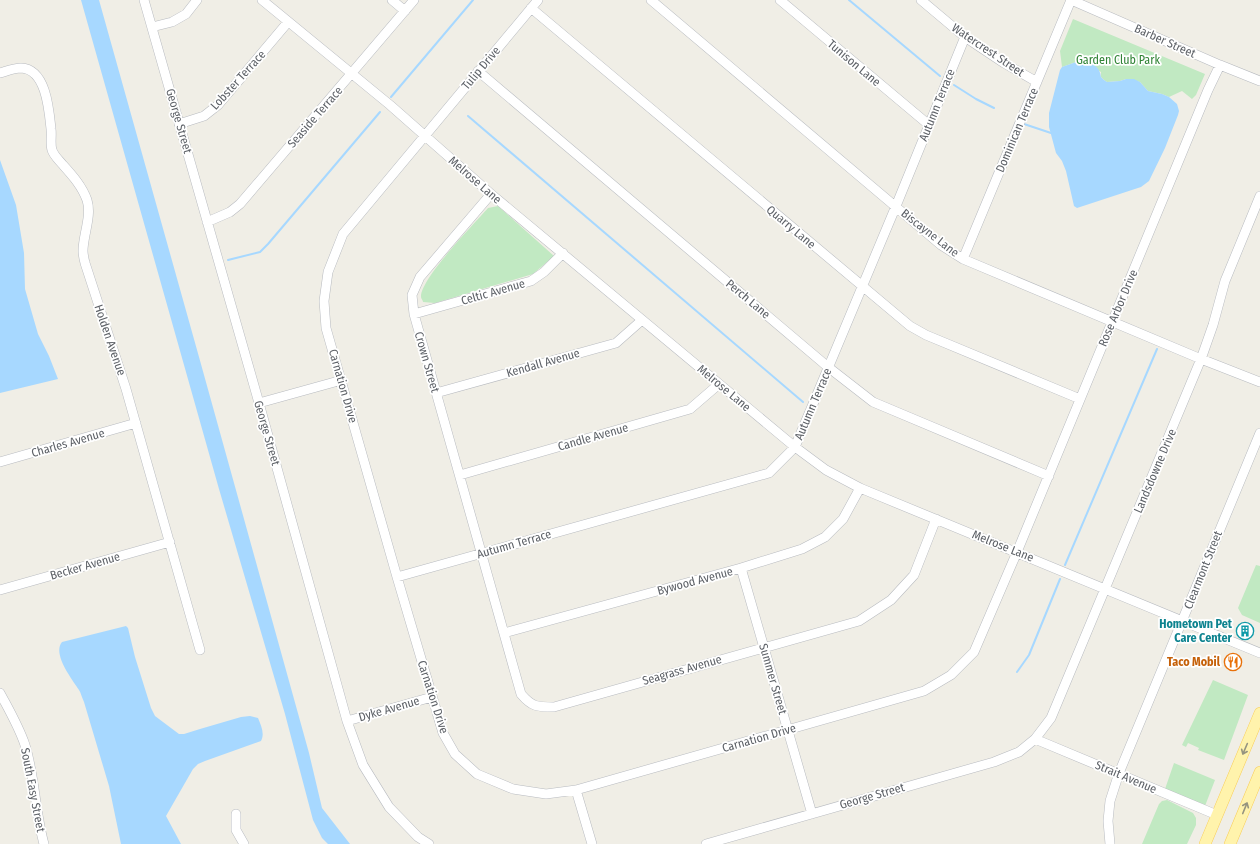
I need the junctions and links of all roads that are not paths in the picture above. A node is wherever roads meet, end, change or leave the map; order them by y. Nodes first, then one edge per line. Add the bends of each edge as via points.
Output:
1 (144, 0) edge
2 (197, 0) edge
3 (262, 0) edge
4 (392, 0) edge
5 (414, 0) edge
6 (538, 0) edge
7 (651, 0) edge
8 (780, 0) edge
9 (921, 0) edge
10 (1071, 0) edge
11 (531, 8) junction
12 (404, 11) junction
13 (288, 22) junction
14 (152, 27) junction
15 (965, 37) junction
16 (1220, 65) junction
17 (478, 71) junction
18 (0, 73) edge
19 (352, 74) junction
20 (1260, 81) edge
21 (1037, 82) junction
22 (179, 124) junction
23 (929, 125) junction
24 (425, 136) junction
25 (491, 194) junction
26 (1260, 196) edge
27 (896, 206) junction
28 (207, 222) junction
29 (563, 253) junction
30 (963, 259) junction
31 (862, 286) junction
32 (414, 314) junction
33 (642, 320) junction
34 (1112, 322) junction
35 (1201, 359) junction
36 (828, 367) junction
37 (342, 380) junction
38 (1260, 382) edge
39 (718, 384) junction
40 (436, 393) junction
41 (1080, 399) junction
42 (259, 403) junction
43 (136, 424) junction
44 (1260, 432) edge
45 (795, 446) junction
46 (0, 462) edge
47 (460, 475) junction
48 (1048, 476) junction
49 (860, 488) junction
50 (936, 519) junction
51 (170, 542) junction
52 (1017, 552) junction
53 (481, 553) junction
54 (741, 568) junction
55 (397, 577) junction
56 (1105, 589) junction
57 (0, 590) edge
58 (1182, 621) junction
59 (504, 633) junction
60 (763, 647) junction
61 (200, 650) dead end
62 (1260, 653) edge
63 (0, 693) edge
64 (432, 697) junction
65 (1260, 713) edge
66 (347, 721) junction
67 (788, 730) junction
68 (1035, 739) junction
69 (1260, 772) edge
70 (1118, 773) junction
71 (576, 790) junction
72 (236, 814) dead end
73 (812, 814) junction
74 (1217, 815) junction
75 (44, 844) edge
76 (244, 844) edge
77 (429, 844) edge
78 (592, 844) edge
79 (706, 844) edge
80 (1110, 844) edge
81 (1205, 844) edge
82 (1230, 844) edge

1 - 14 street, George Street
2 - 14 street via 186,14 172,22
3 - 13 street, Melrose Lane
4 - 12 street
5 - 12 street, Seaside Terrace
6 - 11 street, Tulip Drive
7 - 27 street, Biscayne Lane
8 - 23 street, Tunison Lane
9 - 15 street, Watercrest Street
10 - 16 street, Barber Street
10 - 21 street, Dominican Terrace
11 - 17 street, Tulip Drive
11 - 31 street, Quarry Lane
12 - 19 street, Seaside Terrace
13 - 19 street, Melrose Lane
13 - 22 street, Lobster Terrace via 218,105 204,116
14 - 22 street, George Street
15 - 21 street, Watercrest Street
15 - 23 street, Autumn Terrace
16 - 20 street, Barber Street
16 - 34 street, Rose Arbor Drive
17 - 24 street, Tulip Drive
17 - 36 street, Perch Lane
18 - 43 street, Holden Avenue via 11,69 30,70 43,85 52,149 82,189 87,201 83,251 85,263
19 - 24 street, Melrose Lane
19 - 28 street, Seaside Terrace via 240,204 230,212
21 - 30 street, Dominican Terrace
22 - 28 street, George Street
23 - 27 street, Autumn Terrace
24 - 25 street, Melrose Lane
24 - 37 street, Carnation Drive via 343,234 328,272 324,301 326,328
25 - 29 street, Melrose Lane
25 - 32 street, Crown Street via 420,277 412,295
26 - 35 street, Landsdowne Drive via 1225,280 1214,325
27 - 30 street, Biscayne Lane
27 - 31 street, Autumn Terrace
28 - 42 street, George Street
29 - 32 street, Celtic Avenue via 544,272 530,281
29 - 33 street, Melrose Lane
30 - 34 street, Biscayne Lane
31 - 36 street, Autumn Terrace
31 - 41 street, Quarry Lane via 910,326 926,335
32 - 40 street, Crown Street
33 - 39 street, Melrose Lane
33 - 40 street, Kendall Avenue via 616,343
34 - 35 street, Biscayne Lane
34 - 41 street, Rose Arbor Drive
35 - 38 street, Biscayne Lane
35 - 56 street, Landsdowne Drive
36 - 45 street, Autumn Terrace
36 - 48 street, Perch Lane via 873,402
37 - 42 street
37 - 55 street, Carnation Drive
39 - 45 street, Melrose Lane
39 - 47 street, Candle Avenue via 690,409
40 - 47 street, Crown Street
41 - 48 street, Rose Arbor Drive
42 - 66 street, George Street
43 - 46 street, Charles Avenue
43 - 51 street, Holden Avenue
44 - 58 street, Clearmont Street
45 - 49 street, Melrose Lane via 826,470
45 - 53 street, Autumn Terrace via 769,473
47 - 53 street, Crown Street
48 - 52 street, Rose Arbor Drive
49 - 50 street, Melrose Lane
49 - 54 street, Bywood Avenue via 843,519 825,537 802,549
50 - 52 street, Melrose Lane
50 - 60 street, Seagrass Avenue via 914,575 891,600 859,620
51 - 57 street, Becker Avenue
51 - 61 street, Holden Avenue
52 - 56 street, Melrose Lane
52 - 67 street, Carnation Drive via 974,652 951,675 924,691
53 - 55 street, Autumn Terrace
53 - 59 street, Seagrass Avenue
54 - 59 street, Bywood Avenue
54 - 60 street, Summer Street
55 - 64 street, Carnation Drive
56 - 58 street, Melrose Lane
56 - 68 street, Landsdowne Drive via 1052,718
58 - 62 street, Melrose Lane
58 - 70 street, Clearmont Street
59 - 60 street, Seagrass Avenue via 522,694 528,702 538,707 554,707
60 - 67 street, Summer Street
63 - 75 street, South Easy Street via 25,745
64 - 66 street, Dyke Avenue
64 - 71 street, Carnation Drive via 443,733 455,754 477,774 513,789 546,794
65 -> 74 main road
66 - 77 street, George Street via 362,765 389,807 418,837
67 - 71 street, Carnation Drive
67 - 73 street, Summer Street
68 - 70 street, Strait Avenue
68 - 73 street, George Street via 1019,752 994,762
82 -> 69 main road
70 - 74 street, Strait Avenue
70 - 80 street, Clearmont Street via 1110,801
71 - 78 street
72 - 76 street via 236,830
73 - 79 street, George Street
74 - 81 main road

